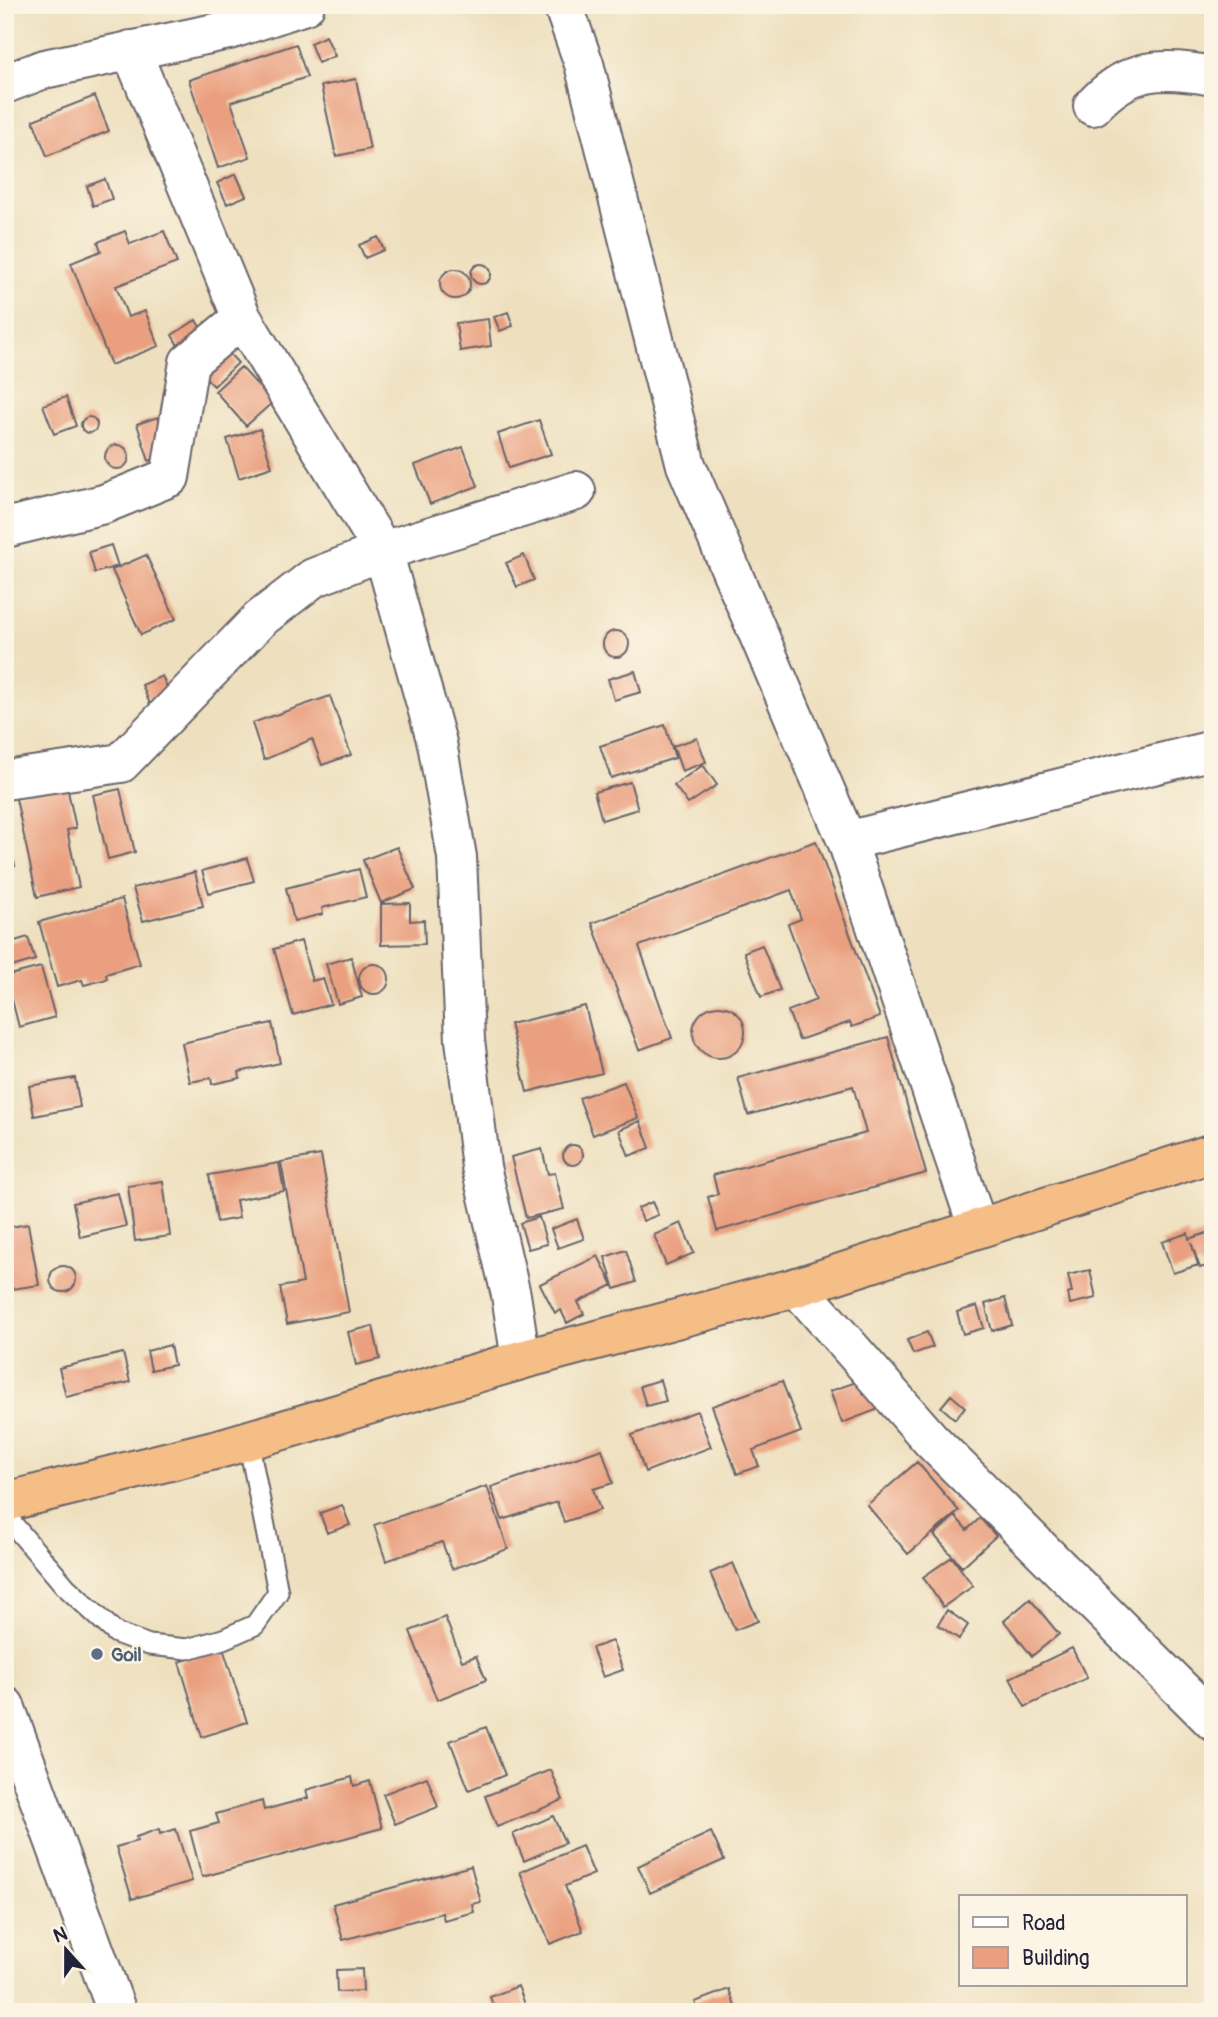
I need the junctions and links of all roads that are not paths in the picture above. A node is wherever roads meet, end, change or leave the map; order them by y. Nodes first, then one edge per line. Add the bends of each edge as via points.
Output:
1 (306, 5) edge
2 (563, 5) edge
3 (131, 50) junction
4 (1213, 76) edge
5 (5, 84) edge
6 (1094, 106) dead end
7 (242, 318) junction
8 (576, 491) dead end
9 (5, 528) edge
10 (383, 551) junction
11 (1213, 750) edge
12 (5, 780) edge
13 (847, 841) junction
14 (1213, 1153) edge
15 (978, 1228) junction
16 (797, 1287) junction
17 (521, 1360) junction
18 (248, 1440) junction
19 (5, 1502) edge
20 (5, 1515) edge
21 (5, 1706) edge
22 (1213, 1721) edge
23 (117, 2012) edge

1 - 3 street via 229,30
2 - 13 street via 584,64 687,465
3 - 5 street via 44,69
3 - 7 street
4 - 6 street via 1176,69 1130,76 1110,88
7 - 9 street via 189,362 170,477 104,504
7 - 10 street
8 - 10 street
10 - 12 street via 313,578 260,619 121,763
10 - 17 street via 437,743 457,857 468,1066 481,1167
11 - 13 street
13 - 15 street
14 - 15 highway
15 - 16 highway
16 - 17 highway
16 - 22 street via 931,1440
17 - 18 highway
18 - 19 highway
18 - 20 lane via 278,1592 255,1625 223,1639 187,1649 149,1645 116,1633 66,1587
21 - 23 street

